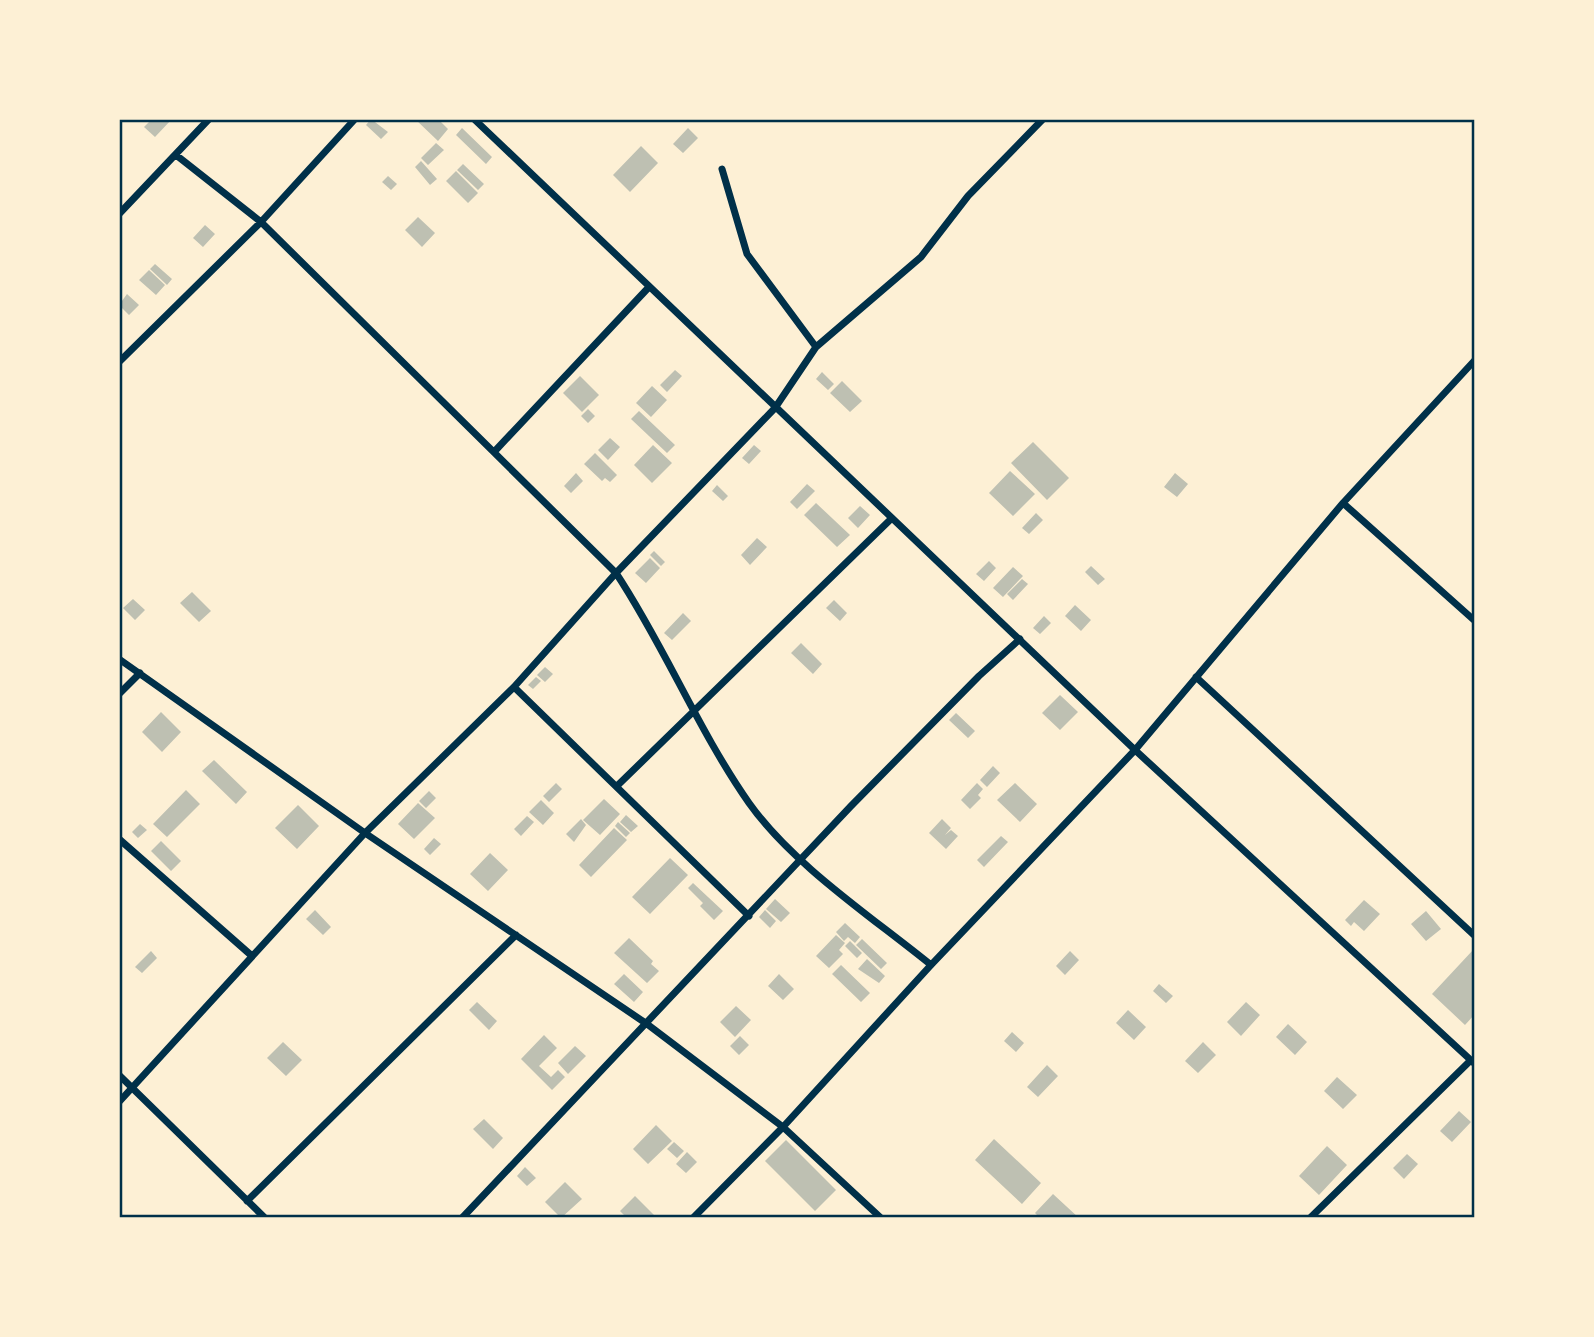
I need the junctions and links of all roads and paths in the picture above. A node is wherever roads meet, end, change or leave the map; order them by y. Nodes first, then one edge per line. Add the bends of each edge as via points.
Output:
1 (208, 119) edge
2 (355, 119) edge
3 (474, 119) edge
4 (1043, 119) edge
5 (176, 155) junction
6 (722, 169) dead end
7 (119, 214) edge
8 (261, 222) junction
9 (649, 287) junction
10 (816, 347) junction
11 (1475, 360) edge
12 (119, 362) edge
13 (775, 408) junction
14 (494, 452) junction
15 (1343, 503) junction
16 (892, 518) junction
17 (616, 573) junction
18 (1475, 621) edge
19 (1020, 639) junction
20 (119, 659) edge
21 (140, 674) junction
22 (1196, 677) junction
23 (514, 687) junction
24 (119, 694) edge
25 (694, 711) junction
26 (1135, 750) junction
27 (618, 785) junction
28 (365, 833) junction
29 (119, 839) edge
30 (801, 859) junction
31 (749, 916) junction
32 (516, 935) junction
33 (1475, 936) edge
34 (252, 956) junction
35 (931, 965) junction
36 (647, 1024) junction
37 (1473, 1062) edge
38 (119, 1075) edge
39 (132, 1087) junction
40 (119, 1102) edge
41 (783, 1127) junction
42 (247, 1201) junction
43 (265, 1218) edge
44 (462, 1218) edge
45 (693, 1218) edge
46 (881, 1218) edge
47 (1310, 1218) edge

1 - 5 street
2 - 8 street
3 - 9 street
4 - 10 street via 968,196 921,257
5 - 7 street
5 - 8 street
6 - 10 street via 747,254
8 - 12 street
8 - 14 street
9 - 13 street
9 - 14 street
10 - 13 street
11 - 15 street
13 - 16 street
13 - 17 street
14 - 17 street
15 - 18 street
15 - 22 street
16 - 19 street
16 - 25 street
17 - 23 street
17 - 25 street via 646,618
19 - 26 street
19 - 30 street
20 - 21 street
21 - 24 street
21 - 28 street
22 - 26 street
22 - 33 street
23 - 27 street
23 - 28 street
25 - 27 street
25 - 30 street via 750,804
26 - 35 street
26 - 37 street
27 - 31 street
28 - 32 street
28 - 34 street
29 - 34 street
30 - 31 street
30 - 35 street
31 - 36 street
32 - 36 street
32 - 42 street
34 - 39 street
35 - 41 street
36 - 41 street
36 - 44 street
37 - 47 street
38 - 39 street
39 - 40 street
39 - 42 street
41 - 45 street
41 - 46 street
42 - 43 street

